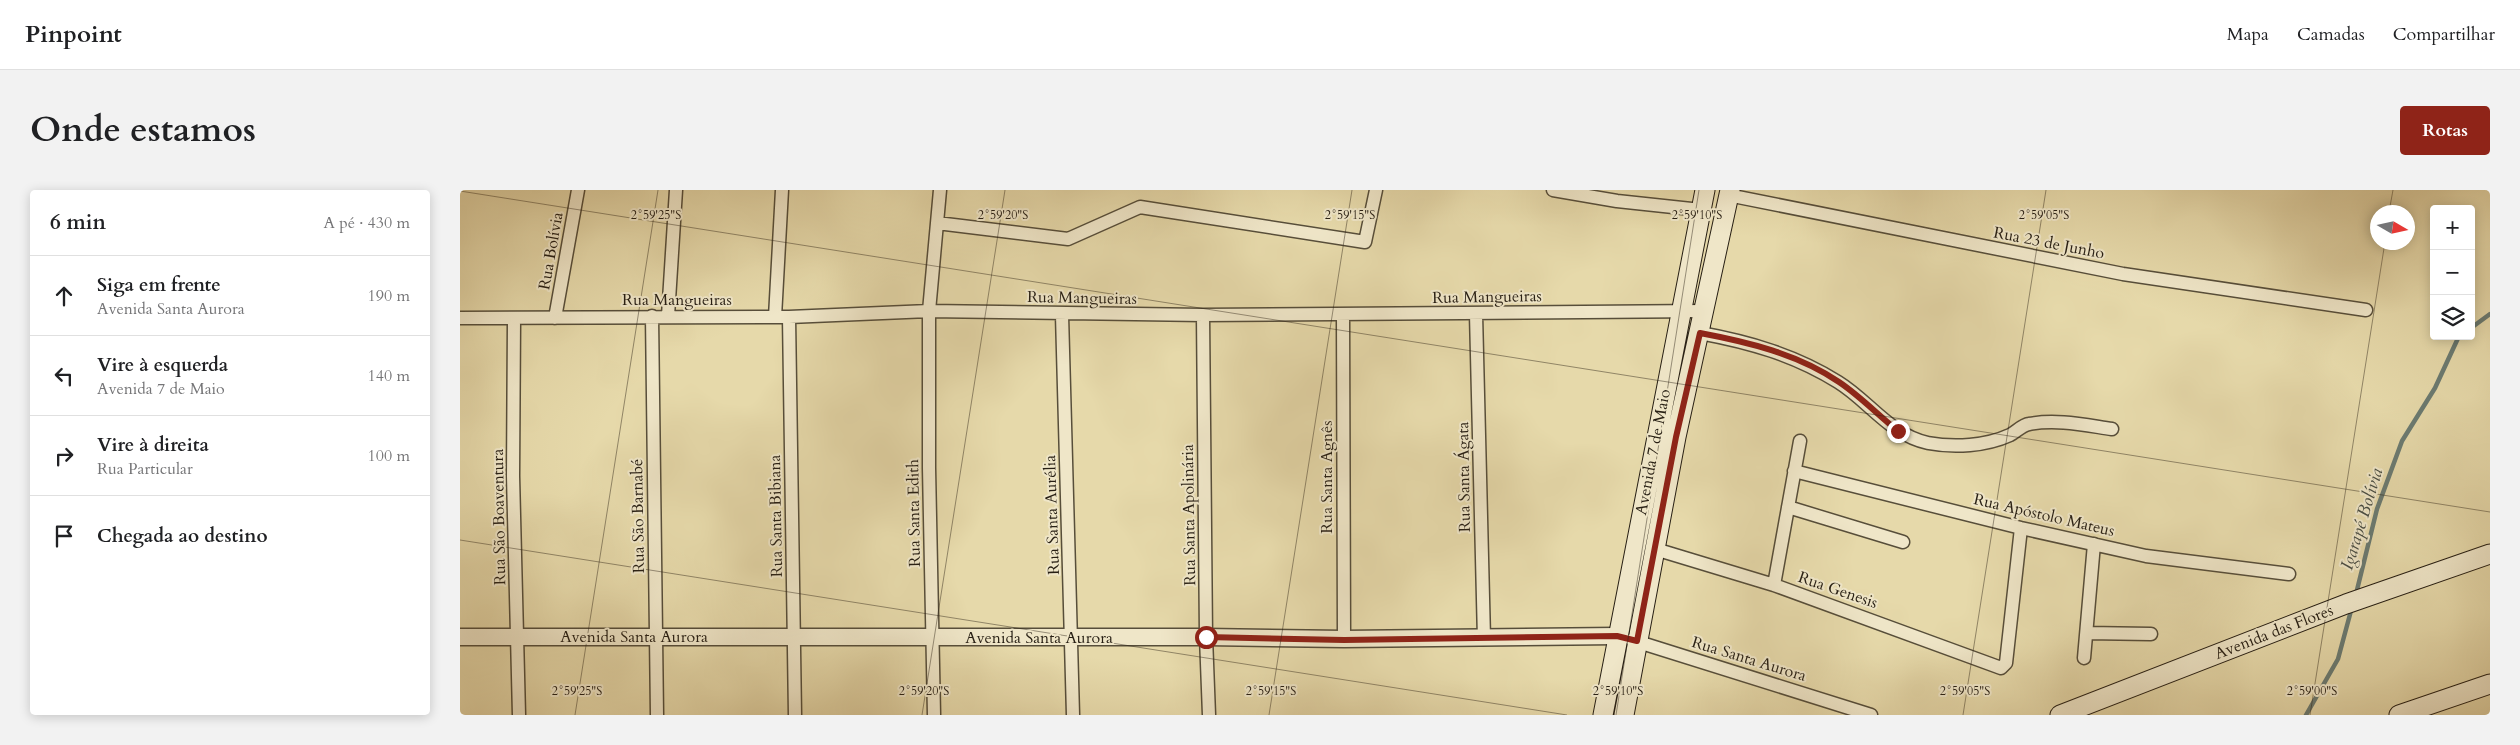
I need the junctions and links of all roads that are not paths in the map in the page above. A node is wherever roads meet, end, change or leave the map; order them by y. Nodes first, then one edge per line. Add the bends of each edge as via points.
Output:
1 (578, 190) edge
2 (676, 190) edge
3 (782, 190) edge
4 (940, 190) edge
5 (1376, 190) edge
6 (1553, 190) edge
7 (1705, 190) edge
8 (1729, 193) edge
9 (1701, 210) junction
10 (936, 223) junction
11 (2366, 310) dead end
12 (929, 311) junction
13 (1681, 311) junction
14 (1704, 311) junction
15 (1343, 314) junction
16 (1476, 314) junction
17 (1062, 315) junction
18 (1203, 315) junction
19 (652, 316) junction
20 (668, 316) junction
21 (775, 317) junction
22 (790, 317) junction
23 (460, 318) edge
24 (555, 318) junction
25 (514, 319) junction
26 (1700, 333) junction
27 (2112, 429) dead end
28 (1800, 441) dead end
29 (1794, 471) junction
30 (1788, 507) junction
31 (2021, 528) junction
32 (1903, 542) dead end
33 (2094, 544) junction
34 (1655, 550) junction
35 (2490, 554) edge
36 (2289, 574) dead end
37 (1774, 585) junction
38 (2087, 633) junction
39 (2151, 634) dead end
40 (656, 636) junction
41 (1617, 636) junction
42 (460, 637) edge
43 (518, 637) junction
44 (793, 637) junction
45 (1206, 637) junction
46 (933, 638) junction
47 (1072, 638) junction
48 (1484, 639) junction
49 (1344, 640) junction
50 (1637, 641) junction
51 (2084, 658) dead end
52 (2490, 684) edge
53 (519, 715) edge
54 (657, 715) edge
55 (794, 715) edge
56 (934, 715) edge
57 (1073, 715) edge
58 (1209, 715) edge
59 (1603, 715) edge
60 (1624, 715) edge
61 (1870, 715) edge
62 (2060, 715) edge
63 (2399, 715) edge

1 - 24 street, Rua Bolívia
2 - 20 street
3 - 21 street
4 - 10 street, Rua Santa Edith
5 - 10 street via 1364,242 1140,208 1068,239
6 - 9 street
7 - 9 main road, Avenida 7 de Maio
8 - 11 street, Rua 23 de Junho via 2123,274
8 - 14 main road, Avenida 7 de Maio
9 - 13 main road, Avenida 7 de Maio
10 - 12 street, Rua Santa Edith
12 - 17 street, Rua Mangueiras
12 - 22 street, Rua Mangueiras
12 - 46 street, Rua Santa Edith
13 - 14 street, Rua Mangueiras
13 - 16 street, Rua Mangueiras
13 - 41 main road, Avenida 7 de Maio
14 - 26 main road, Avenida 7 de Maio
15 - 16 street, Rua Mangueiras
15 - 18 street, Rua Mangueiras
15 - 49 street, Rua Santa Agnês
16 - 48 street, Rua Santa Ágata
17 - 18 street, Rua Mangueiras
17 - 47 street, Rua Santa Aurélia
18 - 45 street, Rua Santa Apolinária
19 - 20 street, Rua Mangueiras
19 - 24 street, Rua Mangueiras
19 - 40 street, Rua São Barnabé
20 - 21 street, Rua Mangueiras
21 - 22 street, Rua Mangueiras
22 - 44 street, Rua Santa Bibiana
23 - 25 street, Rua Mangueiras
24 - 25 street, Rua Mangueiras
25 - 43 street, Rua São Boaventura via 513,476
26 - 27 street via 1744,341 1789,356 1839,382 1898,431 1928,443 1988,443 2027,424 2059,421
26 - 34 main road, Avenida 7 de Maio
28 - 29 street
29 - 30 street
29 - 31 street, Rua Apóstolo Mateus
30 - 32 street
30 - 37 street
31 - 33 street, Rua Apóstolo Mateus
31 - 37 street, Rua Genesis via 2006,663 2001,668
33 - 36 street, Rua Apóstolo Mateus via 2146,556
33 - 38 street
34 - 37 street, Rua Genesis
34 - 50 main road, Avenida 7 de Maio
35 - 62 main road, Avenida das Flores via 2346,604
38 - 39 street
38 - 51 street
40 - 43 street, Avenida Santa Aurora
40 - 44 street, Avenida Santa Aurora
40 - 54 street, Rua São Barnabé
41 - 48 street, Avenida Santa Aurora
41 - 50 street, Rua Santa Aurora
41 - 59 main road, Avenida 7 de Maio
42 - 43 street, Avenida Santa Aurora
43 - 53 street, Rua São Boaventura
44 - 46 street, Avenida Santa Aurora
44 - 55 street, Rua Santa Bibiana
45 - 47 street, Avenida Santa Aurora
45 - 49 street, Avenida Santa Aurora
45 - 58 street, Rua Santa Apolinária
46 - 47 street, Avenida Santa Aurora
46 - 56 street, Rua Santa Edith
47 - 57 street, Rua Santa Aurélia
48 - 49 street, Avenida Santa Aurora
50 - 60 main road, Avenida 7 de Maio
50 - 61 street, Rua Santa Aurora
52 - 63 main road

